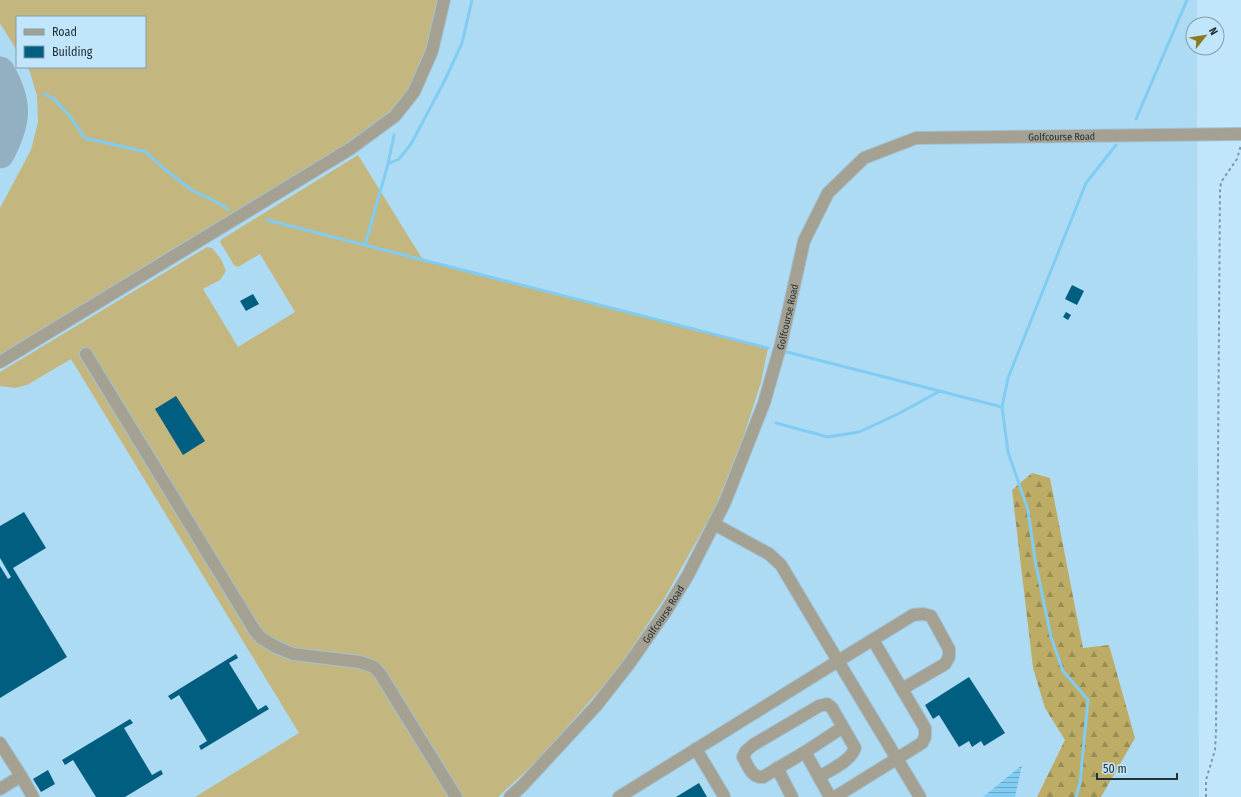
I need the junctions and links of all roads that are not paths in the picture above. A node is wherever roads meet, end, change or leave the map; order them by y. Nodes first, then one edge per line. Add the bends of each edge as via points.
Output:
1 (444, 0) edge
2 (1241, 134) edge
3 (86, 354) dead end
4 (0, 362) edge
5 (714, 524) junction
6 (873, 640) junction
7 (838, 662) junction
8 (902, 689) junction
9 (843, 727) junction
10 (0, 743) edge
11 (696, 749) junction
12 (805, 752) junction
13 (897, 759) junction
14 (777, 768) junction
15 (21, 776) junction
16 (819, 777) junction
17 (0, 789) edge
18 (724, 796) dead end
19 (33, 797) edge
20 (456, 797) edge
21 (510, 797) edge
22 (619, 797) edge
23 (792, 797) edge
24 (830, 797) edge
25 (835, 797) edge
26 (920, 797) edge

1 - 4 street via 432,51 414,92 396,116 350,149
2 - 5 street, Golfcourse Road via 916,138 864,158 828,193 804,241 781,344 764,403
3 - 20 street via 255,631 276,647 293,654 360,662 374,667
5 - 7 street via 769,554 781,565
5 - 21 street, Golfcourse Road via 666,611 629,664 596,706
6 - 7 street
6 - 8 street
6 - 8 street via 913,615 931,616 950,649 949,657 945,664
7 - 11 street
7 - 13 street
8 - 13 street via 925,728 925,737 922,743
9 - 12 street
9 - 14 street via 832,708 826,704 819,706 753,745 743,757 757,777 762,777
9 - 16 street via 855,748 854,752
10 - 15 street
11 - 18 street
11 - 22 street
12 - 14 street
12 - 16 street
13 - 25 street
13 - 26 street
14 - 23 street
15 - 17 street
15 - 19 street
16 - 24 street

